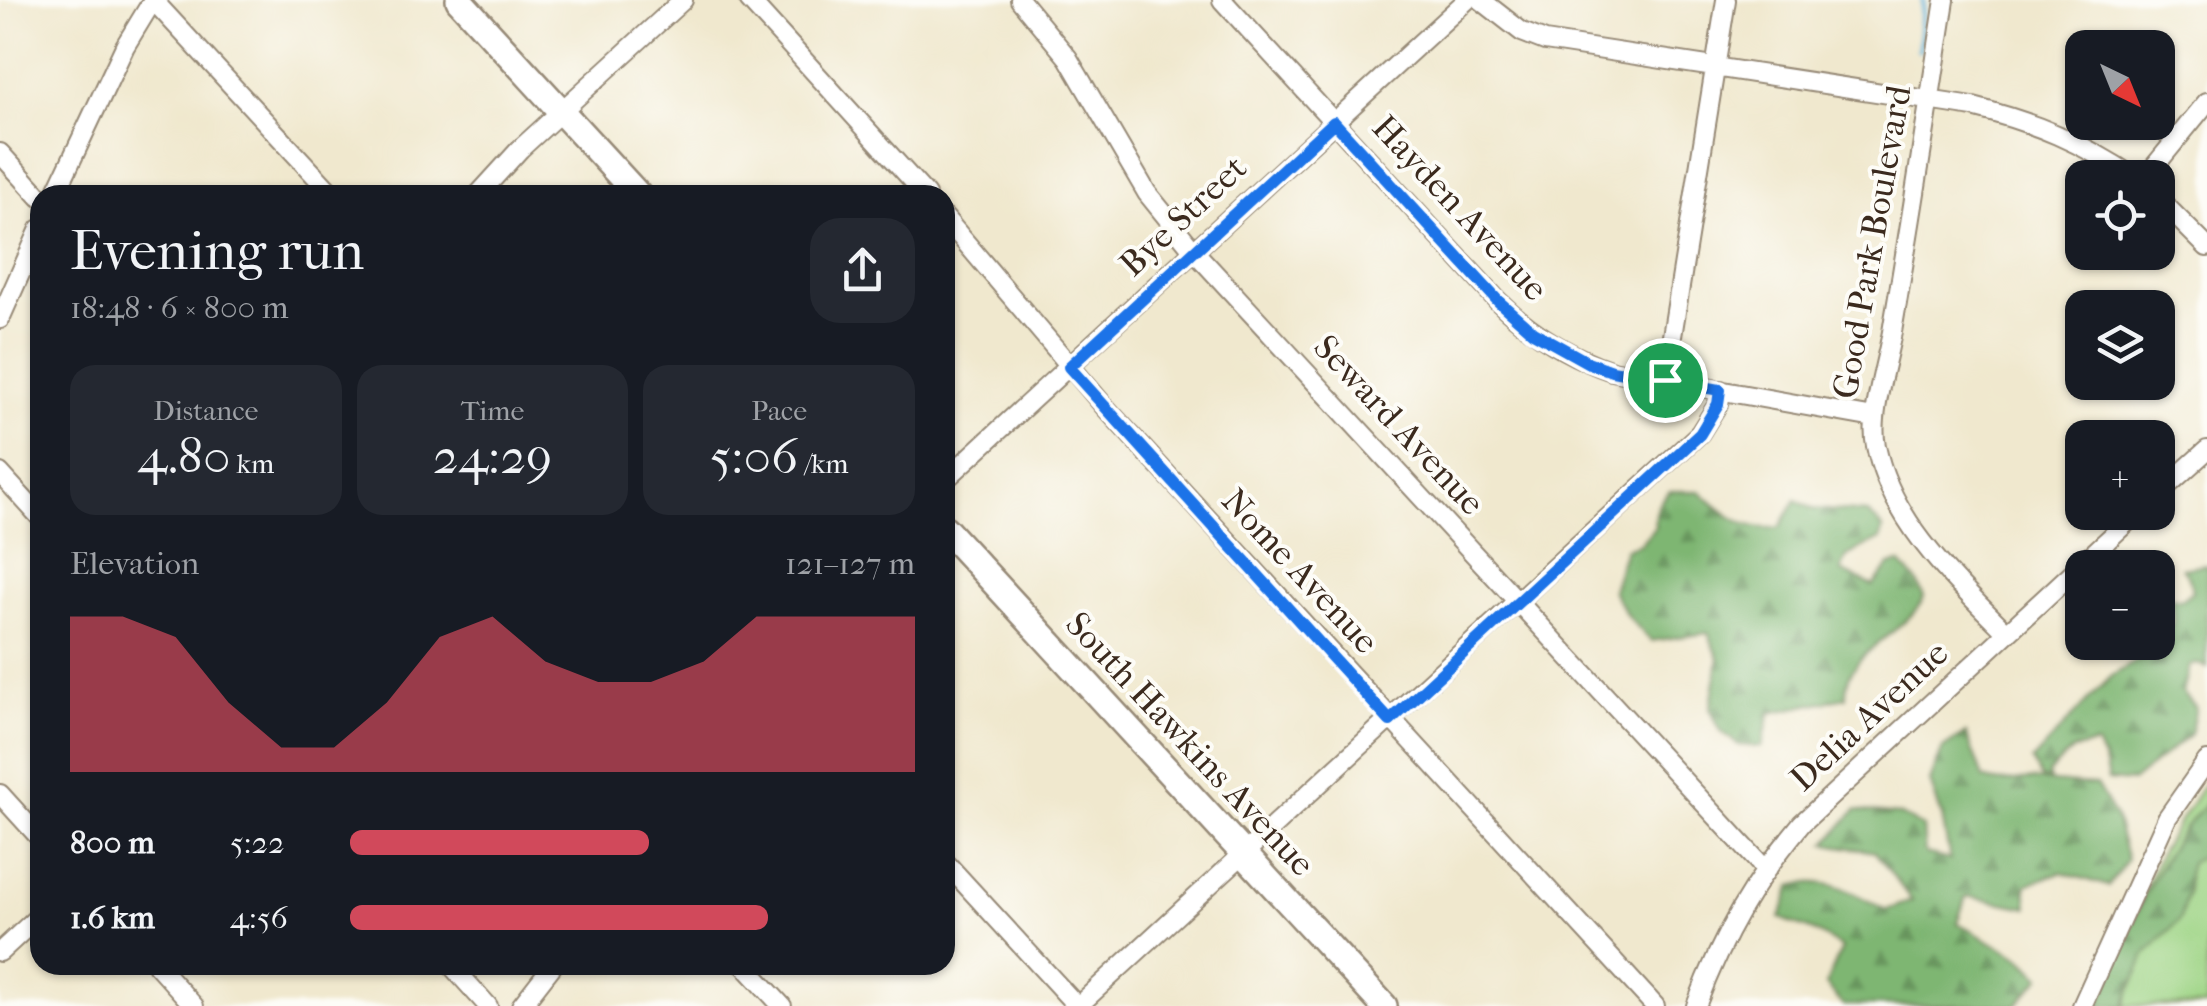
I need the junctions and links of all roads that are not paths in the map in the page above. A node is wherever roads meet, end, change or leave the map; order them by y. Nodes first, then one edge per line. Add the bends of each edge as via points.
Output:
1 (153, 0) edge
2 (459, 0) edge
3 (683, 0) edge
4 (749, 0) edge
5 (1020, 0) edge
6 (1222, 0) edge
7 (1467, 0) edge
8 (1481, 0) edge
9 (1726, 0) edge
10 (1945, 0) edge
11 (1714, 66) junction
12 (1929, 101) junction
13 (2207, 102) edge
14 (561, 111) junction
15 (1334, 122) junction
16 (0, 154) edge
17 (2106, 160) edge
18 (2160, 160) edge
19 (60, 185) edge
20 (324, 185) edge
21 (488, 185) edge
22 (629, 185) edge
23 (917, 185) edge
24 (30, 186) edge
25 (2175, 215) edge
26 (955, 230) edge
27 (2207, 247) edge
28 (1194, 251) junction
29 (30, 252) edge
30 (0, 320) edge
31 (1069, 367) junction
32 (1665, 380) junction
33 (1720, 390) junction
34 (1874, 418) junction
35 (2207, 450) edge
36 (955, 471) edge
37 (0, 473) edge
38 (2175, 479) edge
39 (30, 506) edge
40 (2118, 530) edge
41 (955, 541) edge
42 (1518, 602) junction
43 (2006, 632) junction
44 (1390, 721) junction
45 (2207, 761) edge
46 (0, 794) edge
47 (30, 827) edge
48 (1244, 854) junction
49 (1764, 868) junction
50 (955, 873) edge
51 (30, 925) edge
52 (0, 952) edge
53 (166, 975) edge
54 (460, 975) edge
55 (545, 975) edge
56 (753, 975) edge
57 (194, 1006) edge
58 (488, 1006) edge
59 (521, 1006) edge
60 (782, 1006) edge
61 (1078, 1006) edge
62 (1384, 1006) edge
63 (1655, 1006) edge
64 (1696, 1006) edge
65 (2082, 1006) edge

1 - 19 street
1 - 20 street
2 - 14 main road
3 - 14 street
4 - 23 street
5 - 28 street, Seward Avenue via 1068,58 1147,193
6 - 15 street, Hayden Avenue
7 - 15 street, Bye Street
8 - 11 street via 1545,41
9 - 11 street
10 - 12 street, Good Park Boulevard
11 - 12 street
11 - 32 street
12 - 17 street via 2050,129
12 - 34 street, Good Park Boulevard
13 - 18 street
14 - 21 street
14 - 22 main road
15 - 28 street, Bye Street
15 - 32 street, Hayden Avenue via 1533,332 1587,362
16 - 24 street
25 - 27 street
26 - 31 street, Nome Avenue
28 - 31 street, Bye Street
28 - 42 street, Seward Avenue
29 - 30 street
31 - 36 street, Bye Street
31 - 44 street, Nome Avenue
32 - 33 street, Hayden Avenue
33 - 34 street, Hayden Avenue
33 - 42 street via 1700,434
34 - 43 street, Good Park Boulevard via 1876,446 1901,511
35 - 38 street
37 - 39 street
40 - 43 street, Delia Avenue
41 - 48 main road, South Hawkins Avenue
42 - 44 street
42 - 49 street, Seward Avenue
43 - 49 street, Delia Avenue via 1810,814
44 - 48 street
44 - 63 street, Nome Avenue
45 - 65 street via 2167,818
46 - 47 street
48 - 61 street
48 - 62 main road, South Hawkins Avenue
49 - 64 street, Delia Avenue via 1726,932
50 - 61 street
51 - 52 street
53 - 57 street
54 - 58 street
55 - 59 street
56 - 60 street

